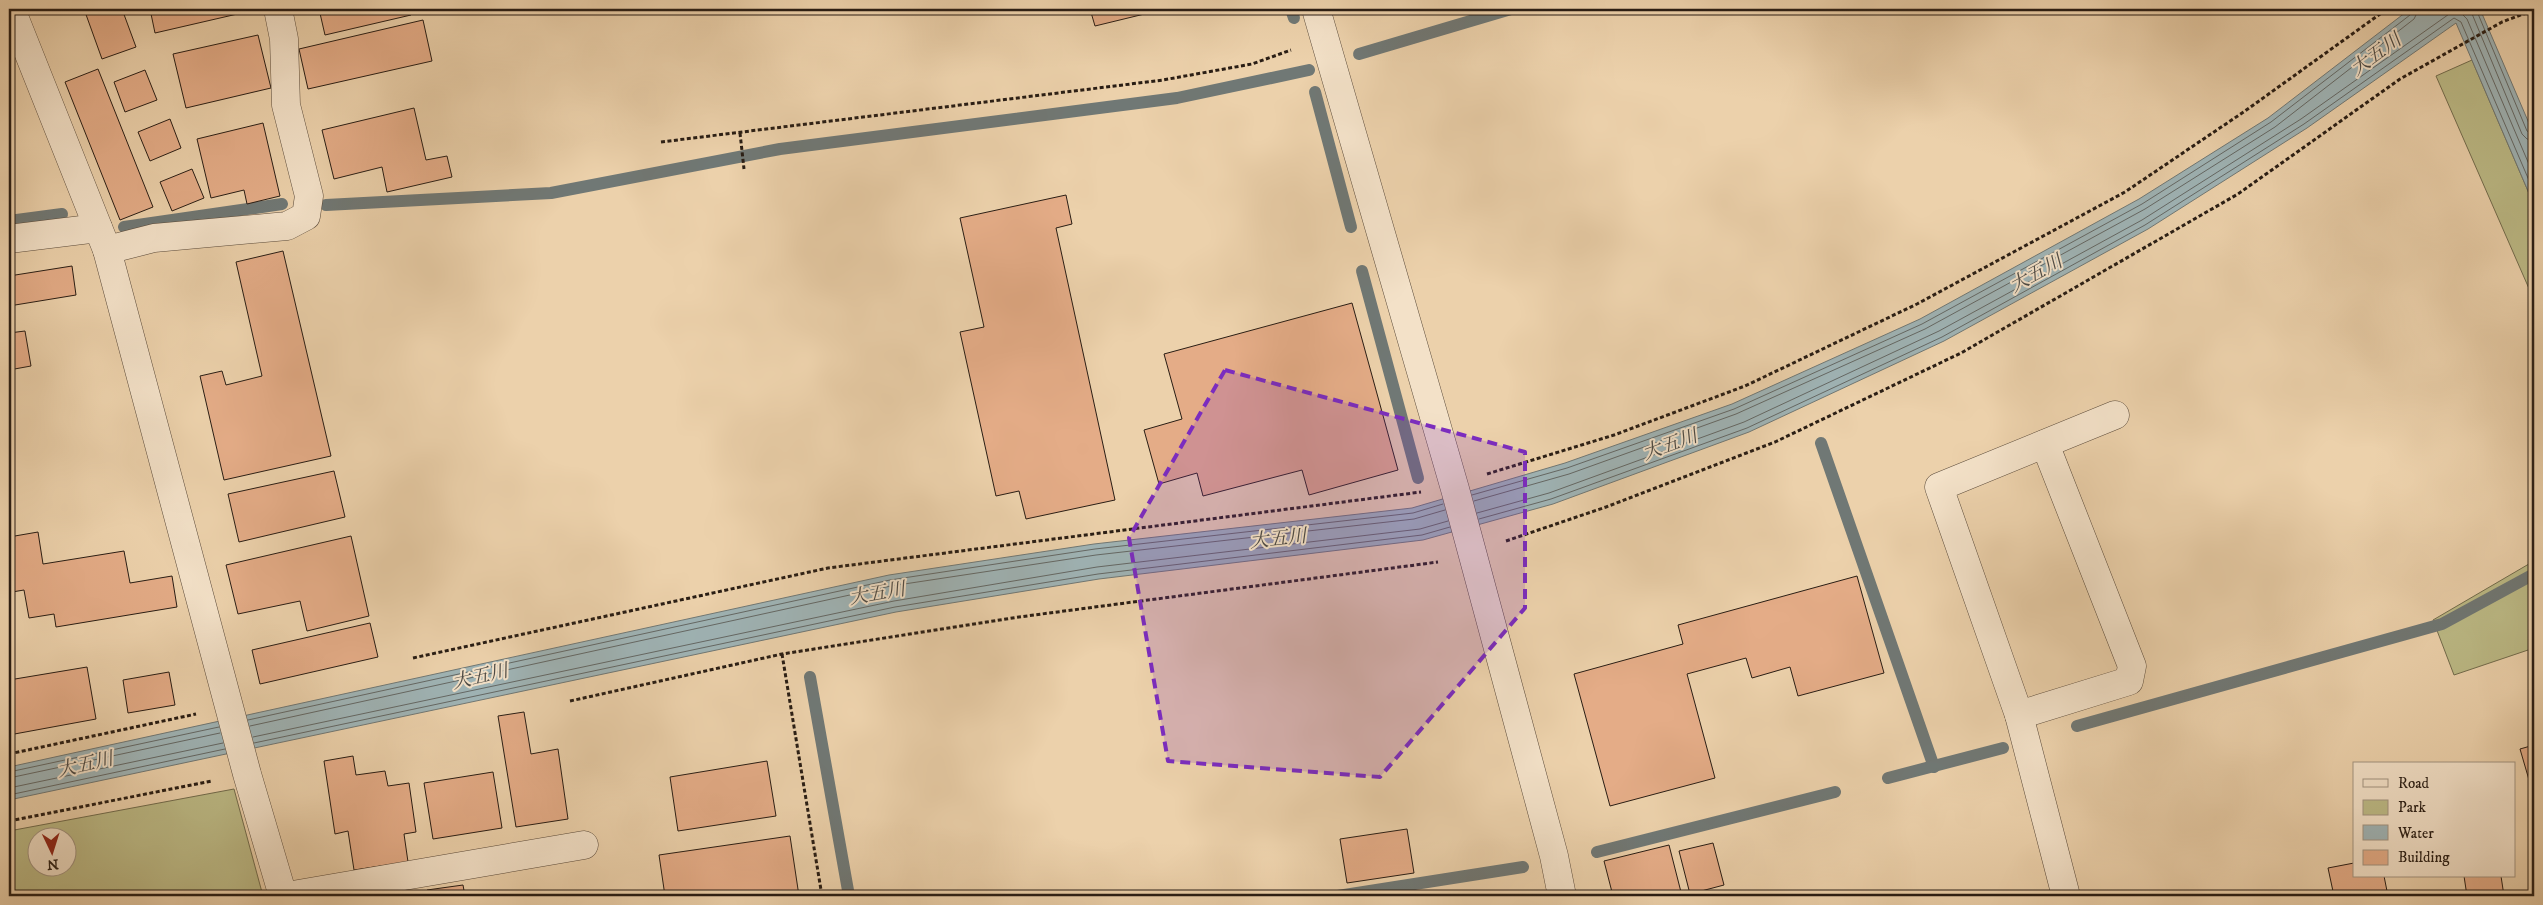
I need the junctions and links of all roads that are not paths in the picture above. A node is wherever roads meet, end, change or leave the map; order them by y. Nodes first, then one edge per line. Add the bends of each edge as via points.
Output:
1 (11, 9) edge
2 (278, 9) edge
3 (1316, 9) edge
4 (9, 239) edge
5 (102, 239) junction
6 (2115, 416) dead end
7 (2044, 444) junction
8 (2020, 715) junction
9 (584, 846) dead end
10 (285, 896) edge
11 (1562, 896) edge
12 (2066, 896) edge

1 - 5 street
2 - 5 street via 284,39 286,105 309,196 306,216 287,226 154,238
3 - 11 street via 1454,486
4 - 5 street
5 - 10 street via 247,774
6 - 7 street
7 - 8 street via 1938,487
7 - 8 street via 2132,666 2130,681
8 - 12 street
9 - 10 street

